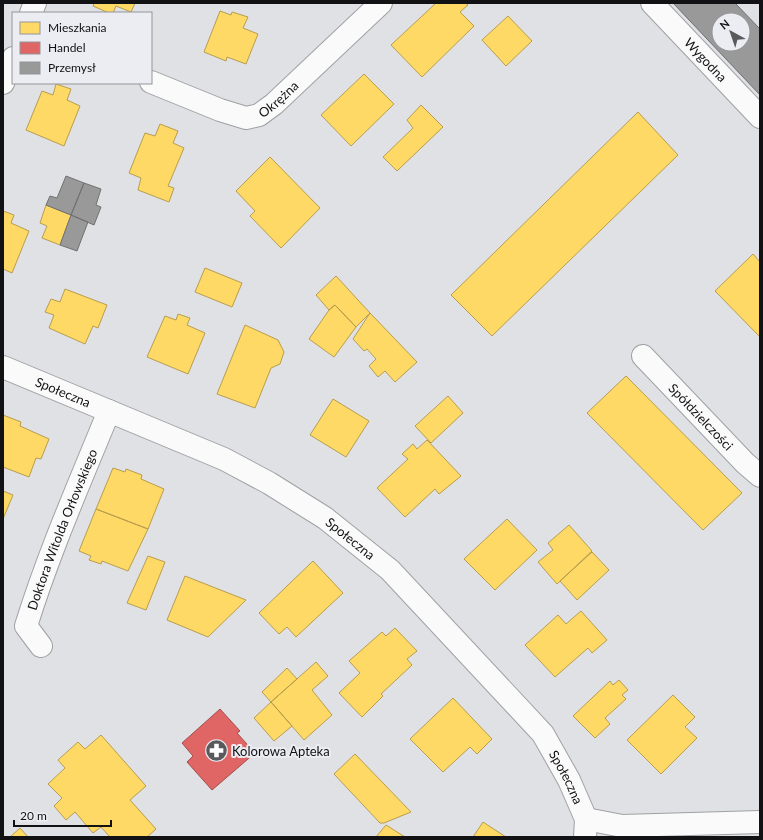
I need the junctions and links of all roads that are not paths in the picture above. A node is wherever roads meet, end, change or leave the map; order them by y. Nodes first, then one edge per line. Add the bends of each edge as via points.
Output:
1 (381, 3) edge
2 (652, 3) edge
3 (12, 60) edge
4 (152, 82) edge
5 (3, 83) edge
6 (760, 117) edge
7 (643, 356) dead end
8 (3, 367) edge
9 (109, 411) junction
10 (760, 476) edge
11 (42, 646) dead end
12 (760, 822) edge
13 (585, 828) edge

1 - 4 street, Okrężna via 274,104 259,114 246,118
2 - 6 street, Wygodna
3 - 5 street
7 - 10 street, Spółdzielczości
8 - 9 street, Społeczna
9 - 11 street, Doktora Witolda Orłowskiego via 63,524 26,626
9 - 13 street, Społeczna via 224,459 270,483 325,518 390,570 543,734 569,780
12 - 13 street

